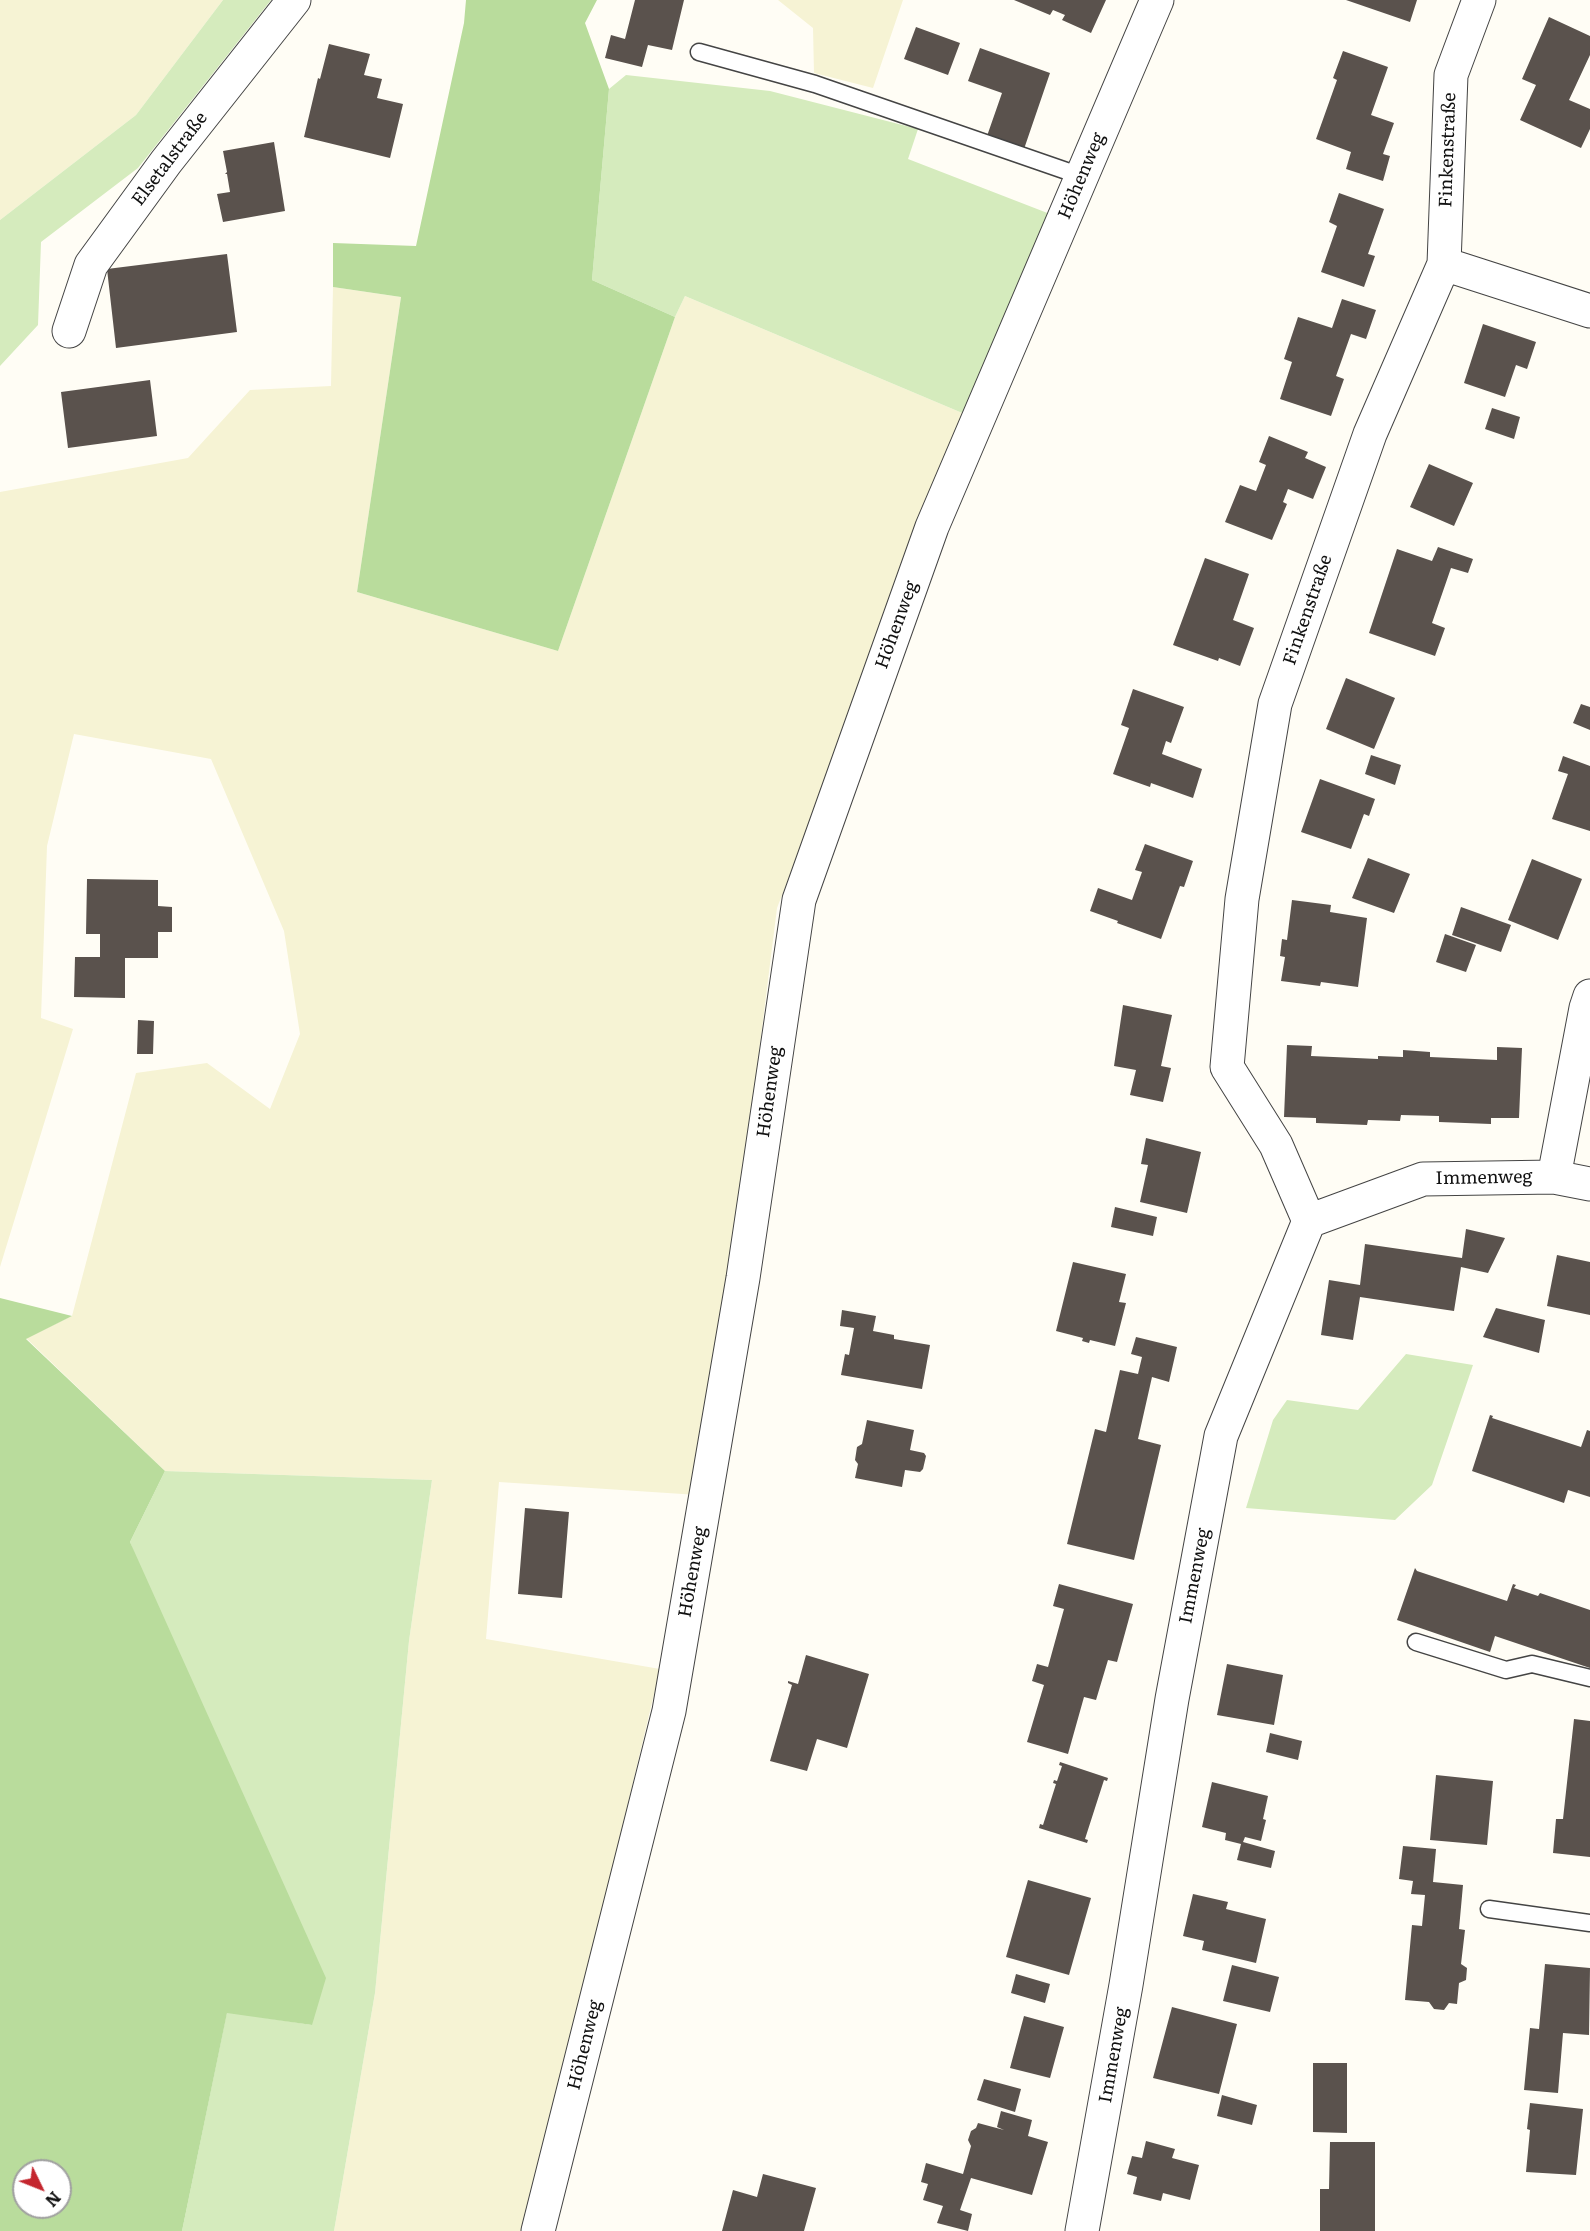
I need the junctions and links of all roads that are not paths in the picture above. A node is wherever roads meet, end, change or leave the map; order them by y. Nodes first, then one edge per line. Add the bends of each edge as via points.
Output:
1 (294, 0) edge
2 (1157, 0) edge
3 (1479, 0) edge
4 (699, 52) dead end
5 (1082, 176) junction
6 (1444, 264) junction
7 (1590, 311) edge
8 (69, 331) dead end
9 (1590, 996) edge
10 (1554, 1177) junction
11 (1590, 1184) edge
12 (1309, 1221) junction
13 (1416, 1642) dead end
14 (1590, 1678) edge
15 (1489, 1909) dead end
16 (1590, 1923) edge
17 (538, 2231) edge
18 (1082, 2231) edge

1 - 8 street, Elsetalstraße via 166,162 91,265
2 - 5 street, Höhenweg
3 - 6 street, Finkenstraße via 1451,75
4 - 5 lane via 815,84
5 - 17 street, Höhenweg via 932,527 799,900 743,1278 669,1711
6 - 7 street
6 - 12 street, Finkenstraße via 1370,434 1275,704 1242,899 1227,1067 1276,1145
9 - 10 street
10 - 11 street, Immenweg
10 - 12 street, Immenweg via 1423,1179
12 - 18 street, Immenweg via 1221,1436
13 - 14 lane via 1506,1670 1532,1664
15 - 16 lane

